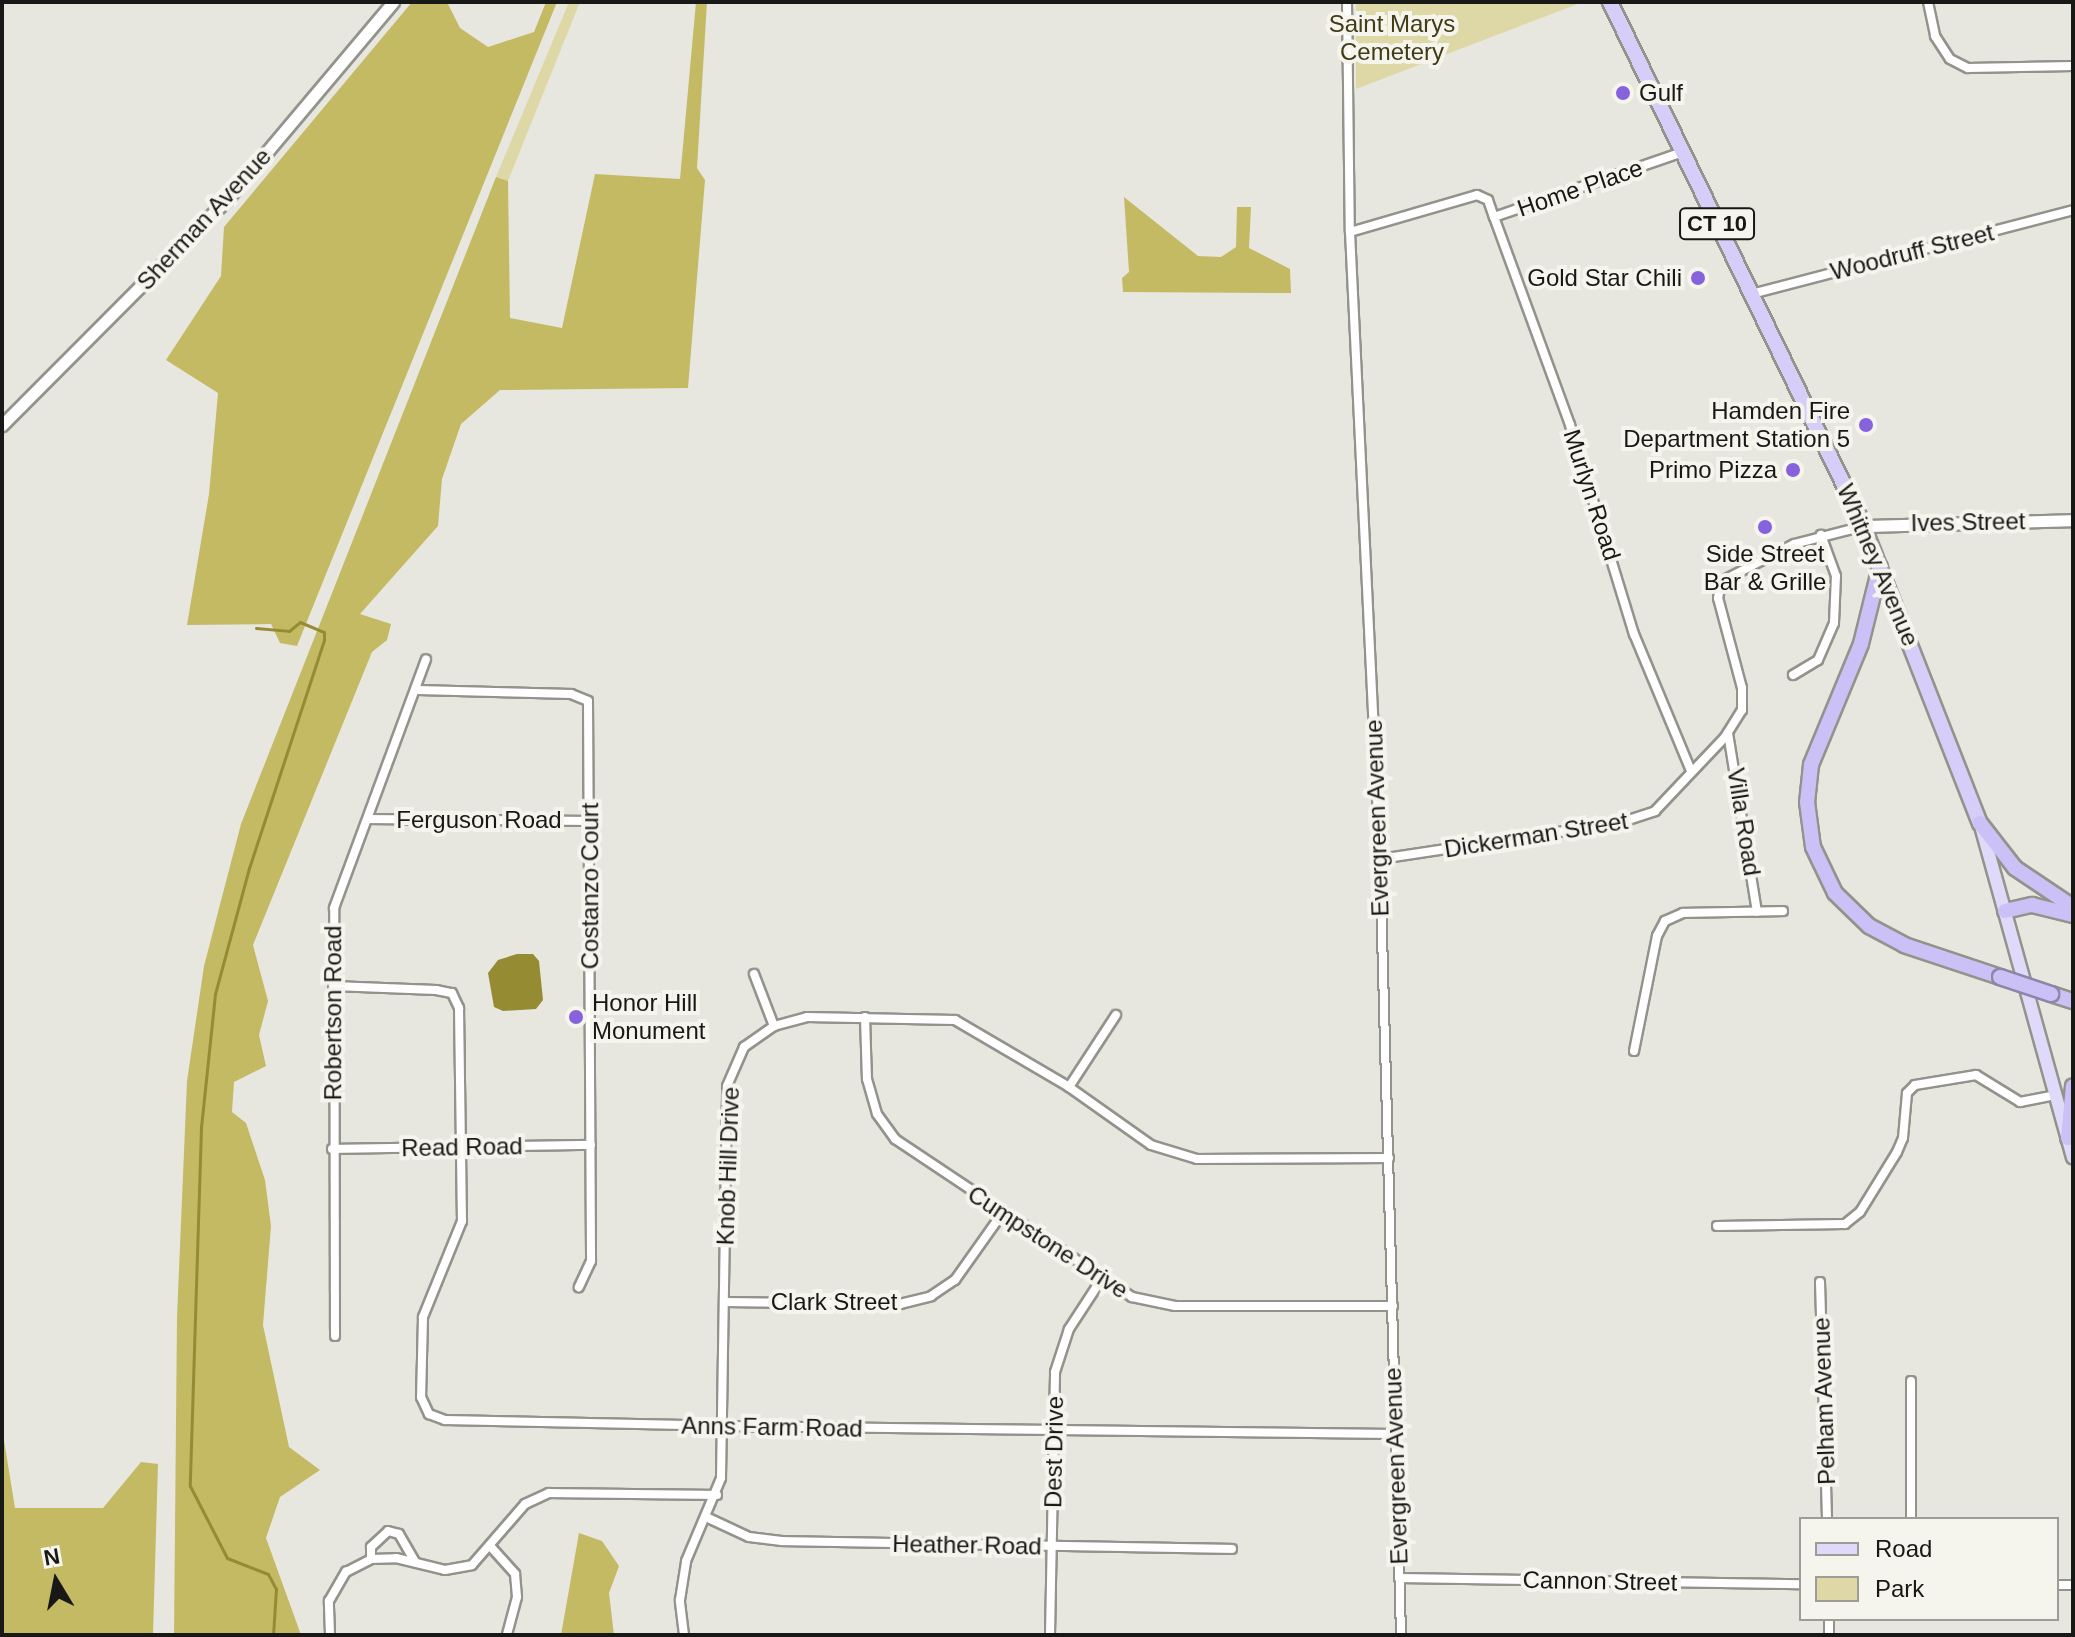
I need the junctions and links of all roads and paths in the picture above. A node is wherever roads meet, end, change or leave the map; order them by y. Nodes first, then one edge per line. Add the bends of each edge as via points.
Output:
1 (393, 2) edge
2 (1347, 2) edge
3 (1610, 2) edge
4 (1928, 2) edge
5 (2073, 66) edge
6 (1683, 152) junction
7 (2073, 210) edge
8 (1494, 217) junction
9 (1350, 232) junction
10 (1751, 294) junction
11 (2, 424) edge
12 (2073, 520) edge
13 (1864, 526) junction
14 (1821, 535) junction
15 (1880, 567) junction
16 (426, 659) dead end
17 (1793, 675) dead end
18 (418, 690) junction
19 (1728, 733) junction
20 (1691, 771) junction
21 (369, 819) junction
22 (589, 821) junction
23 (1980, 823) junction
24 (1380, 859) junction
25 (2073, 907) edge
26 (1783, 911) dead end
27 (2005, 911) junction
28 (1757, 912) junction
29 (2073, 915) edge
30 (754, 974) dead end
31 (333, 986) junction
32 (2073, 1001) edge
33 (1116, 1015) dead end
34 (865, 1017) junction
35 (774, 1026) junction
36 (1634, 1051) dead end
37 (2073, 1086) edge
38 (1069, 1087) junction
39 (2056, 1095) junction
40 (2068, 1138) junction
41 (591, 1145) junction
42 (462, 1147) junction
43 (332, 1149) junction
44 (2073, 1157) edge
45 (1389, 1158) junction
46 (1001, 1215) junction
47 (1717, 1226) dead end
48 (1101, 1280) junction
49 (1820, 1282) dead end
50 (579, 1287) dead end
51 (724, 1302) junction
52 (1393, 1306) junction
53 (335, 1336) dead end
54 (1911, 1381) dead end
55 (722, 1426) junction
56 (1053, 1431) junction
57 (1395, 1434) junction
58 (717, 1495) junction
59 (706, 1517) junction
60 (1827, 1517) edge
61 (1911, 1517) edge
62 (491, 1547) junction
63 (1052, 1548) junction
64 (1232, 1549) dead end
65 (371, 1559) junction
66 (415, 1562) junction
67 (1399, 1578) junction
68 (1799, 1584) edge
69 (330, 1635) edge
70 (507, 1635) edge
71 (684, 1635) edge
72 (1050, 1635) edge
73 (1401, 1635) edge

1 - 11 main road, Sherman Avenue via 228,198
2 - 9 street, Evergreen Avenue
3 - 6 highway, Whitney Avenue / CT 10
4 - 5 street via 1935,36 1950,59 1968,68
6 - 8 street, Home Place
6 - 10 highway, Whitney Avenue / CT 10
7 - 10 street, Woodruff Street
8 - 9 street, Home Place via 1488,200 1477,195
8 - 20 street, Murlyn Road via 1570,425 1634,634
9 - 24 street, Evergreen Avenue
10 - 13 highway, Whitney Avenue / CT 10
12 - 13 main road, Ives Street
13 - 14 street, Dickerman Street
13 - 15 highway, Whitney Avenue / CT 10
14 - 17 street via 1836,576 1834,623 1818,660
14 - 19 street, Dickerman Street via 1734,571 1720,585 1719,604 1744,697 1741,715
15 - 23 highway, Whitney Avenue / CT 10
15 - 32 highway, bridge via 1861,644 1809,773 1813,847 1835,893 1869,926 1904,945
16 - 18 street, Robertson Road
18 - 21 street, Robertson Road
18 - 22 street, Costanzo Court via 571,694 588,701
19 - 20 street, Dickerman Street
19 - 28 street, Villa Road
20 - 24 street, Dickerman Street via 1661,807 1637,819
21 - 22 street, Ferguson Road
21 - 31 street, Robertson Road via 334,908
22 - 41 street, Costanzo Court
23 - 25 highway via 2015,868
23 - 27 main road, Whitney Avenue / CT 10
24 - 45 street, Evergreen Avenue
26 - 28 street
27 - 29 highway via 2032,905
27 - 39 main road, Whitney Avenue / CT 10
28 - 36 street via 1677,913 1660,927
30 - 35 street
31 - 42 street via 452,993 459,1008
31 - 43 street, Robertson Road
33 - 38 street
34 - 35 street, Knob Hill Drive via 807,1017
34 - 38 street, Knob Hill Drive via 955,1020
34 - 46 street, Cumpstone Drive via 867,1079 877,1114 895,1139
35 - 51 street, Knob Hill Drive via 744,1047 727,1086
37 - 40 highway
38 - 45 street, Knob Hill Drive via 1151,1145 1197,1159
39 - 40 main road, Whitney Avenue / CT 10
39 - 47 street via 2020,1102 1976,1075 1919,1084 1907,1093 1897,1152 1860,1212 1845,1224
40 - 44 main road, Whitney Avenue / CT 10
41 - 42 street, Read Road
41 - 50 street, Costanzo Court via 591,1261
42 - 43 street, Read Road
42 - 55 street, Anns Farm Road via 462,1221 423,1317 421,1397 429,1414 445,1420
43 - 53 street, Robertson Road
45 - 52 street, Evergreen Avenue
46 - 48 street, Cumpstone Drive
46 - 51 street, Clark Street via 955,1280 931,1296 900,1304
48 - 52 street, Cumpstone Drive via 1132,1297 1175,1306
48 - 56 street, Dest Drive via 1069,1329 1060,1358
49 - 60 street, Pelham Avenue
51 - 55 street, Knob Hill Drive
52 - 57 street, Evergreen Avenue
54 - 61 street
55 - 56 street, Anns Farm Road
55 - 58 street, Knob Hill Drive
56 - 57 street, Anns Farm Road
56 - 63 street, Dest Drive
57 - 67 street, Evergreen Avenue
58 - 59 street, Knob Hill Drive
58 - 62 street via 549,1493 525,1504
59 - 63 street, Heather Road via 749,1537 782,1541
59 - 71 street, Knob Hill Drive via 686,1561 680,1600
62 - 66 street via 472,1565 445,1570
62 - 70 street via 515,1574 517,1597
63 - 64 street, Heather Road
63 - 72 street, Dest Drive
65 - 66 street
65 - 66 street via 371,1547 388,1531 399,1534
65 - 69 street via 346,1572 329,1601
67 - 68 street, Cannon Street
67 - 73 street, Evergreen Avenue

